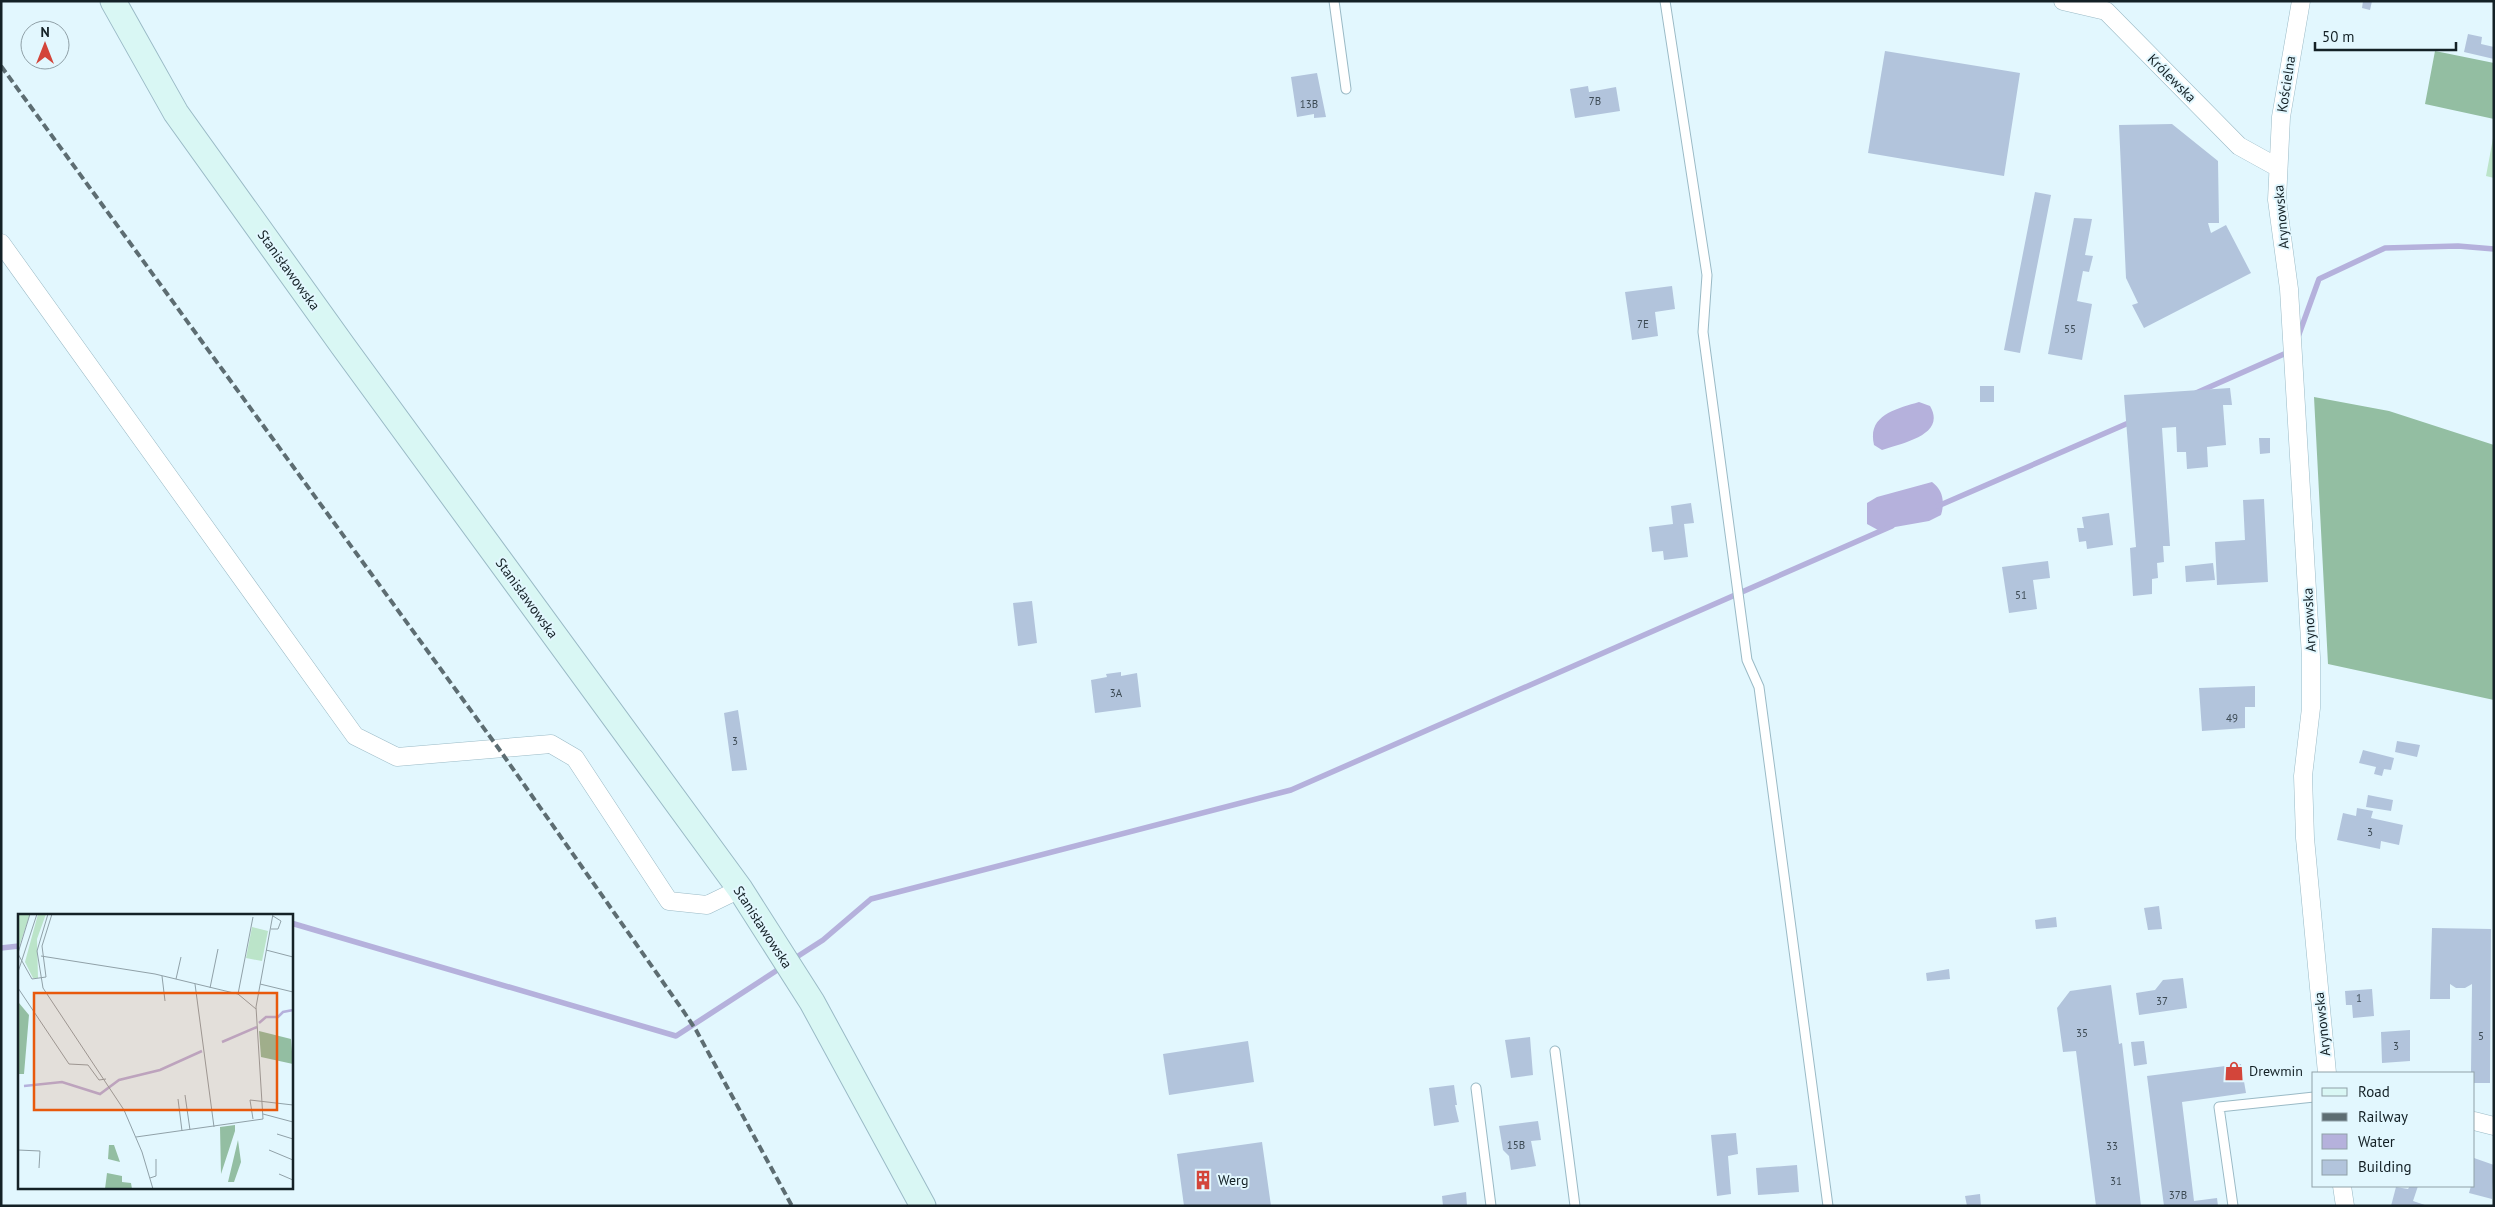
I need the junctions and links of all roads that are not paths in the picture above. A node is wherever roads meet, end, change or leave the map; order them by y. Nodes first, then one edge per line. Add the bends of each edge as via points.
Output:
1 (113, 1) edge
2 (1334, 1) edge
3 (1665, 1) edge
4 (2063, 1) edge
5 (2301, 1) edge
6 (2094, 4) edge
7 (1346, 89) dead end
8 (2277, 167) junction
9 (1, 243) edge
10 (740, 889) junction
11 (1555, 1051) dead end
12 (2327, 1072) edge
13 (1476, 1088) dead end
14 (2312, 1097) edge
15 (2475, 1121) edge
16 (2494, 1126) edge
17 (2342, 1187) edge
18 (924, 1206) edge
19 (1492, 1206) edge
20 (1575, 1206) edge
21 (1828, 1206) edge
22 (2233, 1206) edge
23 (2345, 1206) edge

1 - 10 street, Stanisławowska via 176,113
2 - 7 lane
3 - 21 lane via 1707,275 1703,332 1735,572 1747,660 1759,687
4 - 6 street, Królewska
5 - 8 street, Kościelna via 2284,90
6 - 8 street, Królewska via 2106,11 2239,146
8 - 12 street, Arynowska via 2279,221 2289,289 2311,657 2312,708 2303,776 2306,860
9 - 10 street via 355,736 397,757 551,744 575,758 670,901 707,905
10 - 18 street, Stanisławowska via 812,1002
11 - 20 lane
13 - 19 lane
14 - 22 lane via 2219,1107
15 - 16 street
17 - 23 street

